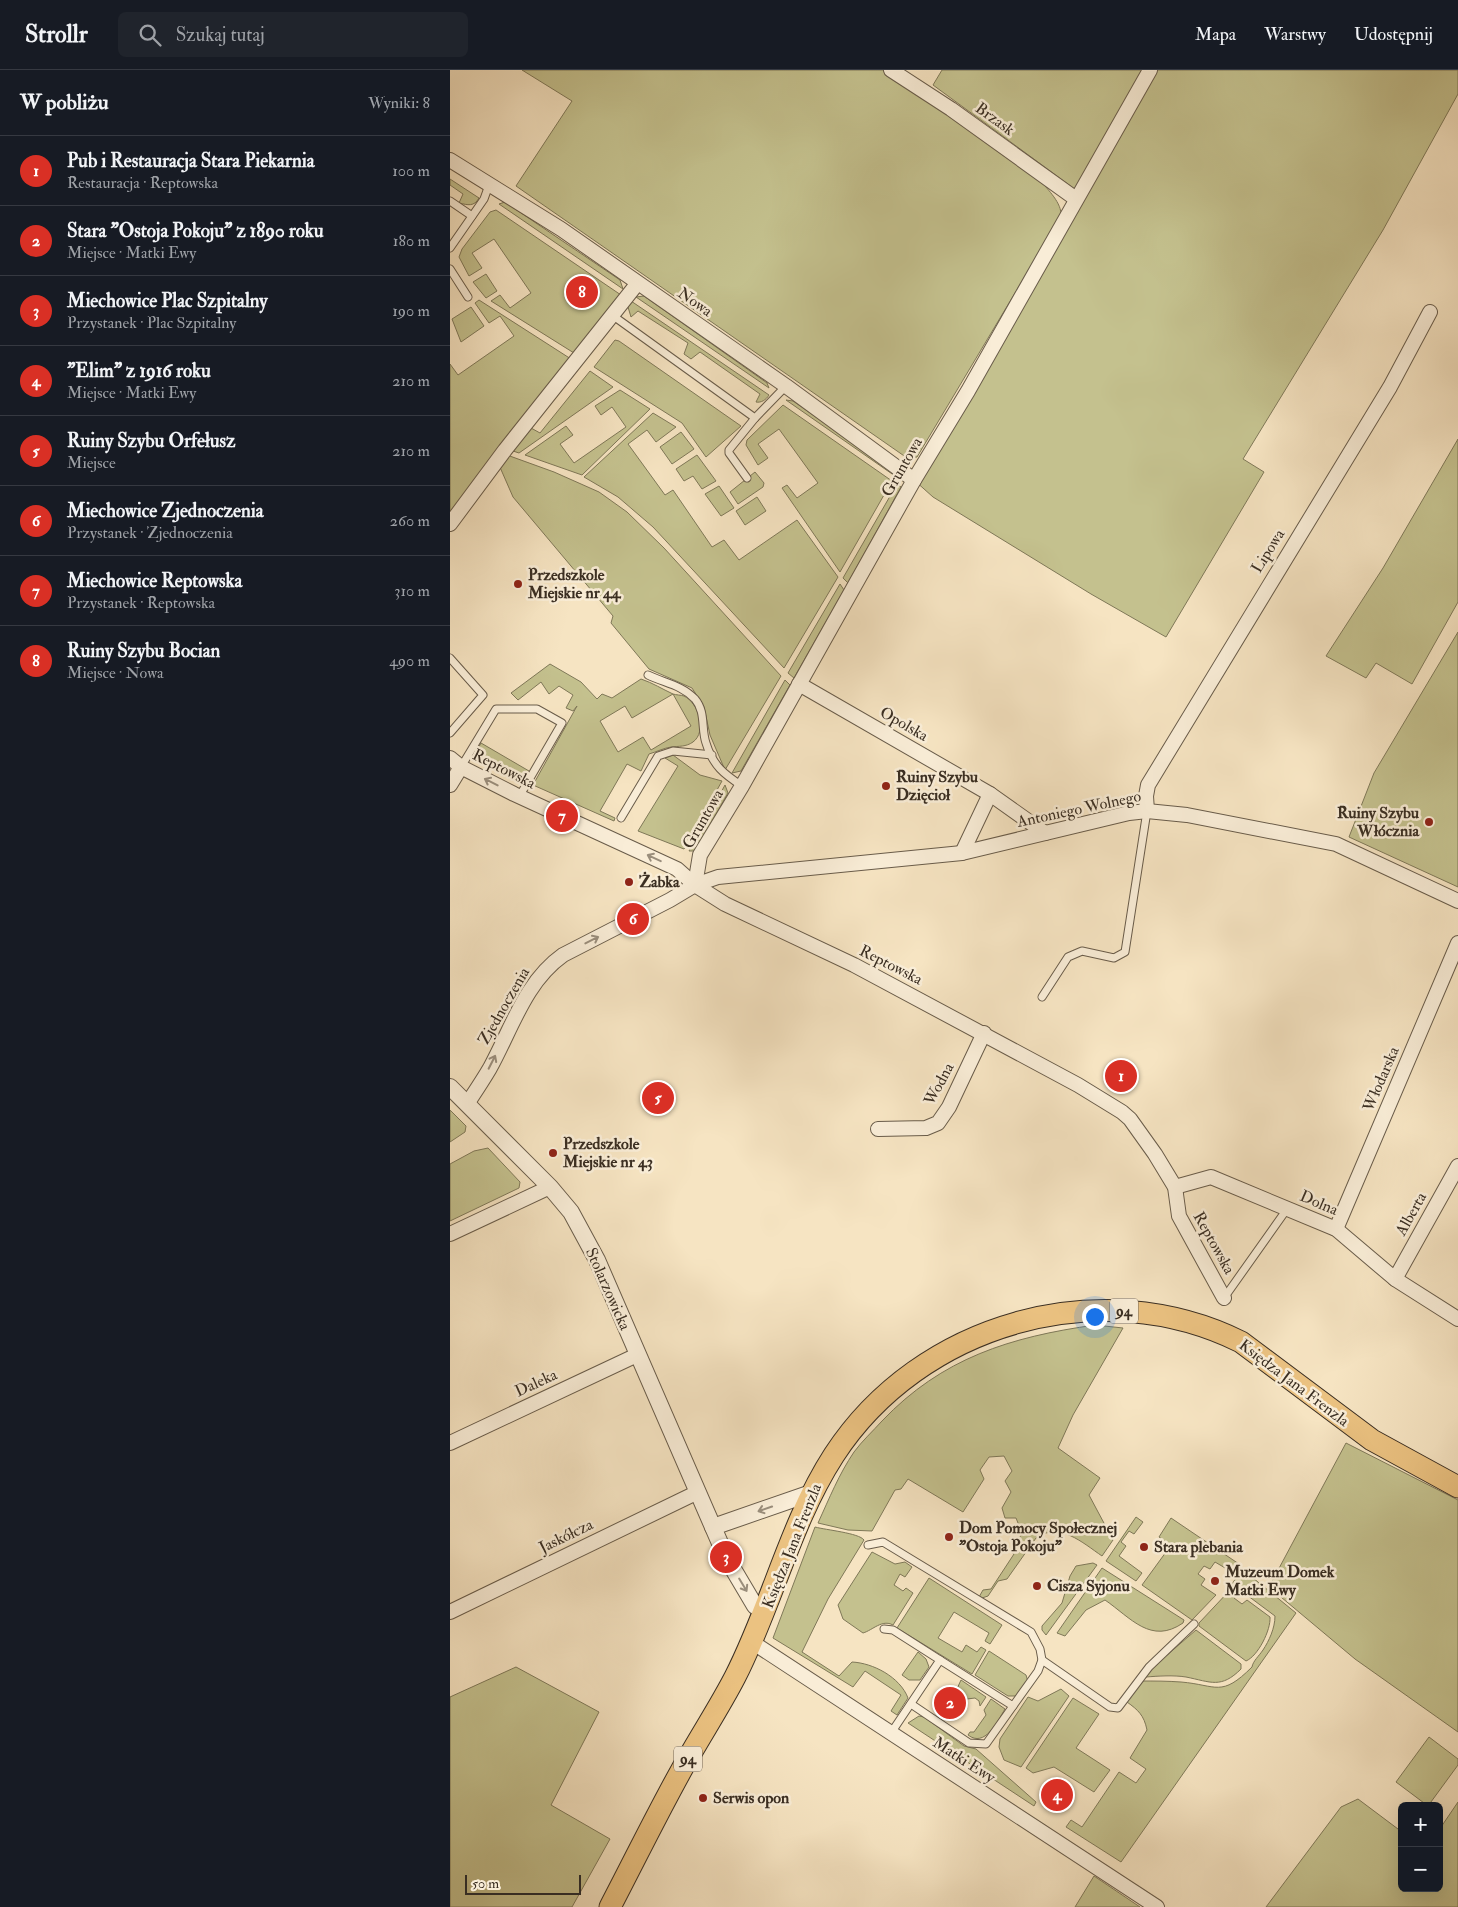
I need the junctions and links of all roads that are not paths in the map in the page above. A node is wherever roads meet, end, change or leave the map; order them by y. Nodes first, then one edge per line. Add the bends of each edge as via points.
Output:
1 (891, 70) edge
2 (1150, 70) edge
3 (450, 160) edge
4 (489, 185) junction
5 (1076, 199) junction
6 (450, 201) edge
7 (472, 216) junction
8 (450, 248) edge
9 (450, 269) edge
10 (637, 284) junction
11 (468, 297) dead end
12 (1430, 312) dead end
13 (612, 315) junction
14 (786, 386) junction
15 (755, 418) junction
16 (747, 478) dead end
17 (914, 480) junction
18 (450, 524) edge
19 (450, 658) edge
20 (648, 675) dead end
21 (799, 684) junction
22 (450, 733) edge
23 (712, 755) junction
24 (450, 758) edge
25 (461, 767) junction
26 (450, 785) edge
27 (742, 786) junction
28 (990, 794) junction
29 (519, 796) junction
30 (1147, 811) junction
31 (621, 818) dead end
32 (1045, 832) junction
33 (962, 853) junction
34 (695, 884) junction
35 (1458, 901) edge
36 (1458, 943) edge
37 (1042, 997) dead end
38 (984, 1033) junction
39 (450, 1087) edge
40 (467, 1104) junction
41 (878, 1129) dead end
42 (1458, 1166) edge
43 (550, 1187) junction
44 (1175, 1187) junction
45 (1287, 1209) junction
46 (1336, 1229) junction
47 (450, 1234) edge
48 (1395, 1279) junction
49 (1224, 1298) joint
50 (1458, 1319) edge
51 (637, 1355) junction
52 (450, 1443) edge
53 (1458, 1487) edge
54 (698, 1492) junction
55 (811, 1493) junction
56 (713, 1527) junction
57 (868, 1544) dead end
58 (766, 1610) junction
59 (450, 1612) edge
60 (1194, 1624) dead end
61 (884, 1629) dead end
62 (752, 1642) junction
63 (940, 1660) junction
64 (1042, 1660) junction
65 (911, 1704) junction
66 (1013, 1706) junction
67 (891, 1733) junction
68 (610, 1907) edge
69 (1157, 1907) edge

1 - 5 street, Brzask
2 - 5 street, Gruntowa
3 - 4 street, Nowa
4 - 7 lane
4 - 10 street, Nowa via 561,229
5 - 17 street, Gruntowa
6 - 7 lane
7 - 8 lane
9 - 11 lane
10 - 13 street
10 - 14 street, Nowa
12 - 30 street, Lipowa via 1390,387 1148,785
13 - 15 lane
13 - 18 street
14 - 15 lane
14 - 17 street, Nowa
15 - 16 lane via 729,450
17 - 21 street, Gruntowa
19 - 22 lane via 483,695
20 - 23 lane via 677,686 696,700
21 - 27 street, Gruntowa
21 - 28 street, Opolska
23 - 27 lane via 720,772
23 - 31 lane via 673,751 658,756
24 - 25 street, Reptowska
25 - 26 street
29 -> 25 street, Reptowska
25 - 29 lane via 496,709 537,709 562,723
27 - 34 street, Gruntowa via 700,855
28 - 32 street, Opolska
28 - 33 street
34 -> 29 street, Reptowska via 677,869
30 - 32 street, Antoniego Wolnego
30 - 35 street, Antoniego Wolnego via 1187,815 1336,844
30 - 37 lane via 1125,952 1114,958 1082,952 1068,957
32 - 33 street, Antoniego Wolnego
33 - 34 street, Antoniego Wolnego via 718,877
34 - 38 street, Reptowska via 725,904 854,965
40 -> 34 street, Zjednoczenia via 490,1068 526,997 549,966 563,955
36 - 46 street, Włodarska
38 - 41 street, Wodna via 949,1107 938,1123 926,1128
38 - 44 street, Reptowska via 1078,1085 1130,1119
39 - 40 street, Stolarzowicka
40 - 43 street, Stolarzowicka
42 - 48 street, Alberta
43 - 47 street
43 - 51 street, Stolarzowicka via 571,1212 597,1260
44 - 45 street, Dolna via 1211,1177
44 - 49 street, Reptowska via 1179,1216
45 - 46 street, Dolna
45 - 49 lane
46 - 48 street, Dolna
48 - 50 street, Dolna
51 - 52 street, Daleka
51 - 54 street, Stolarzowicka
53 - 55 main road, Księdza Jana Frenzla / 94 via 1372,1440 1256,1351 1234,1338 1194,1322 1135,1311 1101,1310 1015,1322 938,1356 875,1404 834,1455
54 - 56 street, Stolarzowicka
54 - 59 street, Jaskółcza
55 -> 56 street
55 - 58 main road, Księdza Jana Frenzla / 94
56 -> 58 street, Stolarzowicka via 726,1557 755,1606
57 - 64 lane via 883,1542 1032,1632
58 - 62 main road, Księdza Jana Frenzla / 94
60 - 64 lane via 1149,1667 1118,1708 1110,1707
61 - 63 lane via 893,1630
62 - 67 street, Matki Ewy
62 - 68 main road, Księdza Jana Frenzla / 94
63 - 65 lane
63 - 66 lane
64 - 66 lane
65 - 66 lane via 970,1743 980,1745 986,1744
65 - 67 lane
67 - 69 street, Matki Ewy

